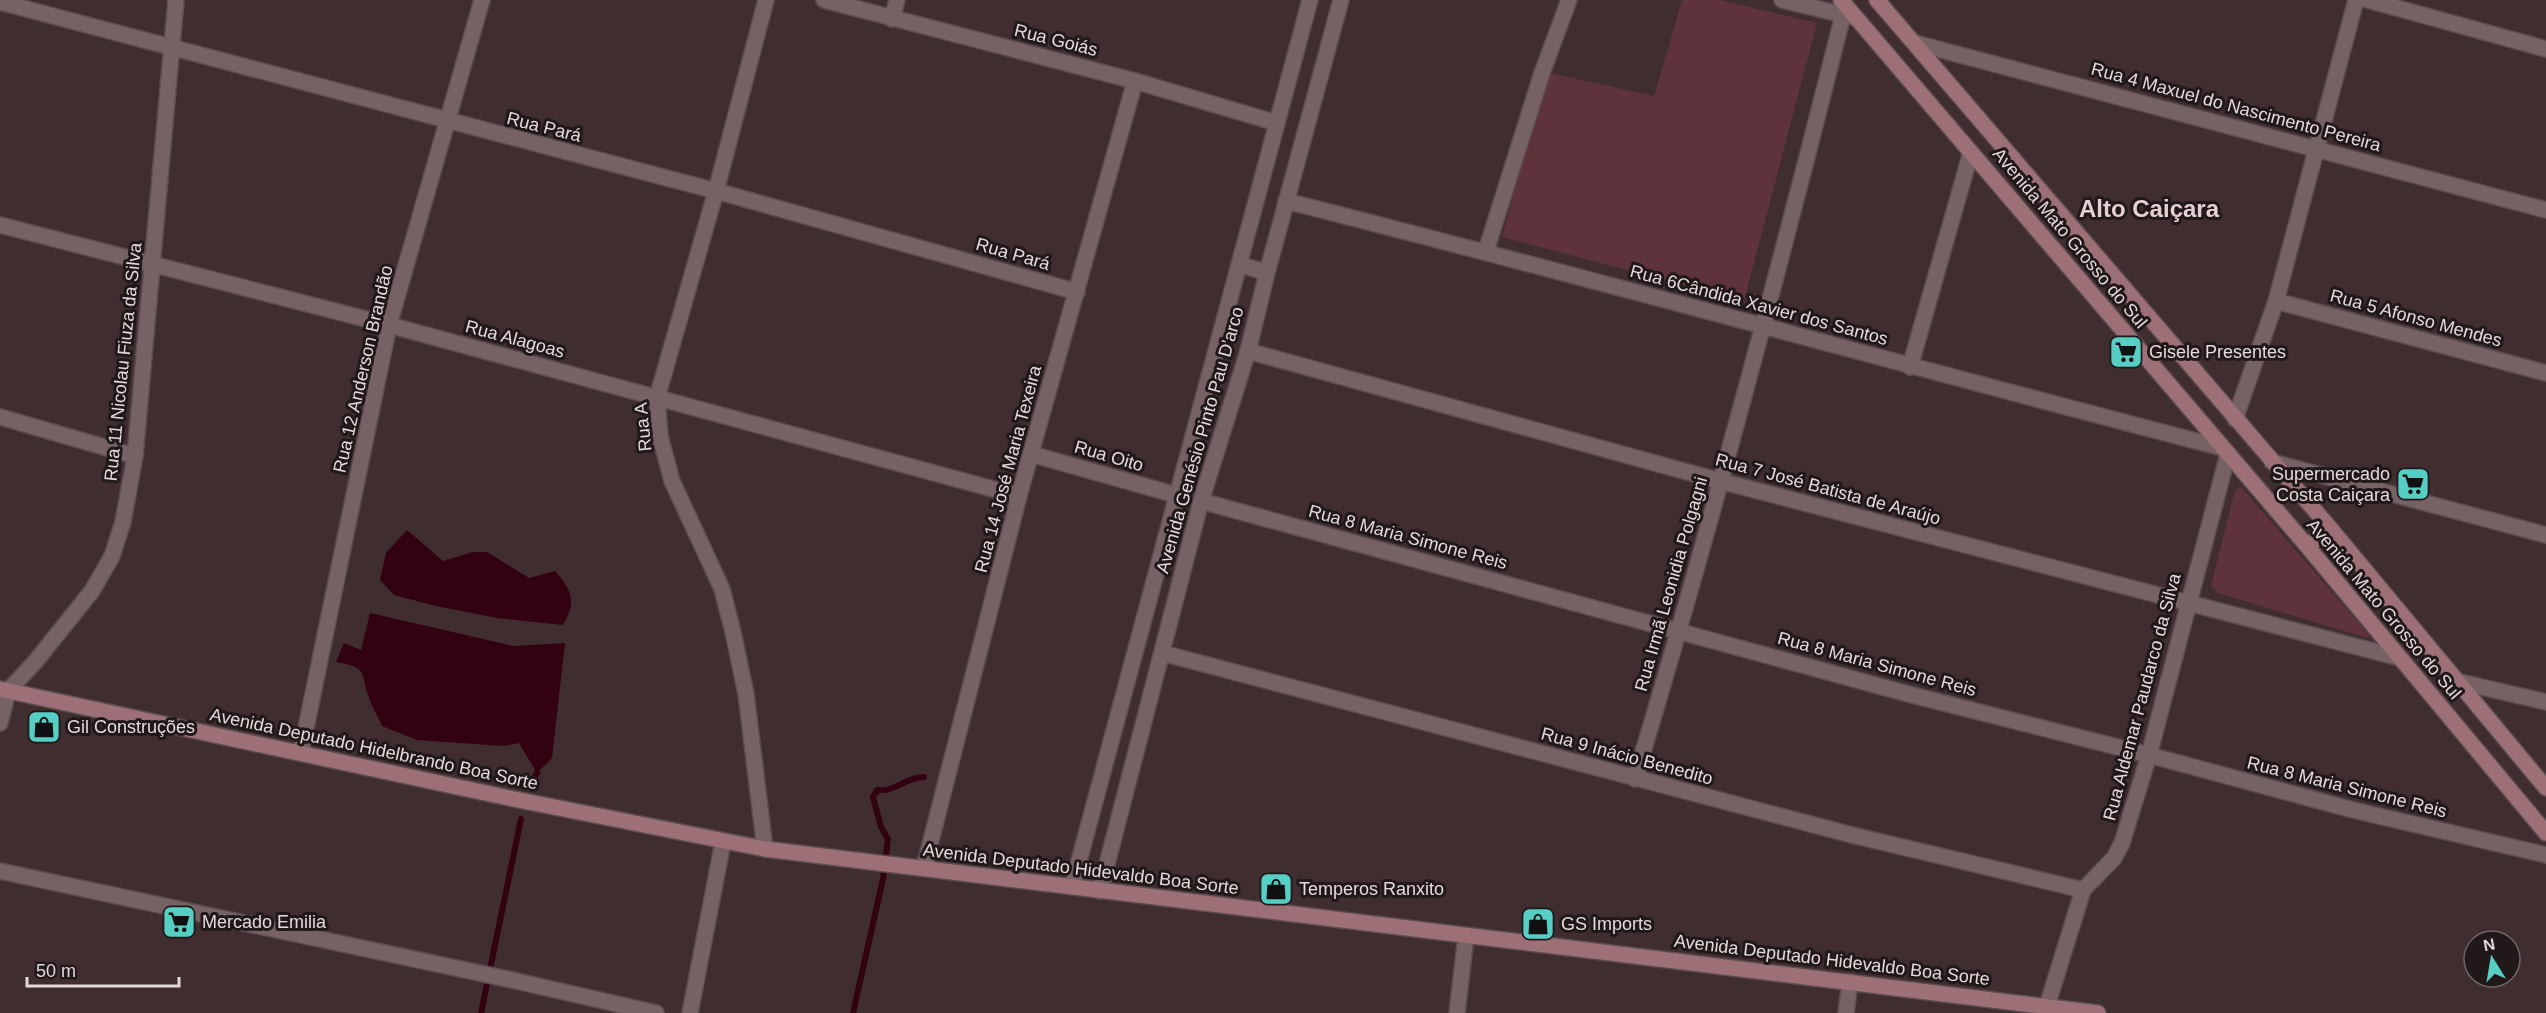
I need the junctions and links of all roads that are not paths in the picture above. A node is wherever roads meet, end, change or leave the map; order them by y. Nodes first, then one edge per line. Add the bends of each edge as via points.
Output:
1 (176, 0) edge
2 (482, 0) edge
3 (766, 0) edge
4 (824, 0) edge
5 (897, 0) edge
6 (1310, 0) edge
7 (1341, 0) edge
8 (1569, 0) edge
9 (1782, 0) edge
10 (1876, 0) edge
11 (2356, 0) edge
12 (2368, 0) edge
13 (0, 3) edge
14 (1846, 11) edge
15 (892, 19) junction
16 (1915, 43) junction
17 (172, 48) junction
18 (2546, 49) edge
19 (1135, 81) junction
20 (448, 122) junction
21 (1277, 123) junction
22 (2318, 148) junction
23 (1971, 152) junction
24 (716, 191) junction
25 (1286, 201) junction
26 (2546, 210) edge
27 (0, 225) edge
28 (1486, 251) junction
29 (1239, 264) junction
30 (153, 266) junction
31 (1267, 273) junction
32 (1077, 292) junction
33 (2276, 301) junction
34 (389, 325) junction
35 (1764, 326) junction
36 (1248, 351) junction
37 (1910, 367) junction
38 (2546, 373) edge
39 (657, 398) junction
40 (0, 417) edge
41 (2235, 419) junction
42 (2225, 451) junction
43 (1031, 454) junction
44 (135, 456) junction
45 (2272, 462) junction
46 (1720, 481) junction
47 (1176, 495) junction
48 (1019, 496) junction
49 (1201, 501) junction
50 (2330, 528) junction
51 (2546, 535) edge
52 (2307, 546) junction
53 (2188, 603) junction
54 (1679, 631) junction
55 (1162, 653) junction
56 (2400, 658) junction
57 (2456, 681) junction
58 (4, 690) edge
59 (2546, 702) edge
60 (0, 723) edge
61 (301, 752) junction
62 (2149, 755) junction
63 (1635, 779) junction
64 (2546, 788) edge
65 (2546, 833) edge
66 (723, 842) junction
67 (739, 844) joint
68 (765, 849) junction
69 (2546, 855) edge
70 (924, 868) junction
71 (0, 871) edge
72 (1072, 887) junction
73 (2083, 890) junction
74 (1100, 891) junction
75 (1466, 936) junction
76 (1850, 982) junction
77 (2048, 1006) junction
78 (656, 1013) edge
79 (690, 1013) edge
80 (1457, 1013) edge
81 (1846, 1013) edge
82 (2098, 1013) edge

1 - 17 street, Rua 11 Nicolau Fiuza da Silva
2 - 20 street, Rua 12 Anderson Brandão
3 - 24 street, Rua A
4 - 15 street, Rua Goiás
5 - 15 street
6 - 21 street, Avenida Genésio Pinto Pau D'arco
7 - 25 street, Avenida Genésio Pinto Pau D'arco
8 - 28 street
9 - 14 street
10 - 16 main road, Avenida Mato Grosso do Sul
11 - 22 street
12 - 18 street
13 - 17 street, Rua Pará
14 - 23 main road, Avenida Mato Grosso do Sul
14 - 35 street, Rua Irmã Leonidia Polgagni
15 - 19 street, Rua Goiás
16 - 22 street, Rua 4 Maxuel do Nascimento Pereira
16 - 41 main road, Avenida Mato Grosso do Sul
17 - 20 street, Rua Pará
17 - 30 street, Rua 11 Nicolau Fiuza da Silva
19 - 21 street, Rua Goiás
19 - 32 street, Rua 14 José Maria Texeira
20 - 24 street, Rua Pará
20 - 34 street, Rua 12 Anderson Brandão
21 - 29 street, Avenida Genésio Pinto Pau D'arco
22 - 26 street, Rua 4 Maxuel do Nascimento Pereira
22 - 33 street
23 - 37 street
23 - 42 main road, Avenida Mato Grosso do Sul
24 - 32 street, Rua Pará
24 - 39 street, Rua A
25 - 28 street, Rua 6Cândida Xavier dos Santos
25 - 31 street, Avenida Genésio Pinto Pau D'arco
27 - 30 street, Rua Alagoas
28 - 35 street, Rua 6Cândida Xavier dos Santos
29 - 31 street
29 - 47 street, Avenida Genésio Pinto Pau D'arco
30 - 34 street, Rua Alagoas
30 - 44 street, Rua 11 Nicolau Fiuza da Silva
31 - 36 street, Avenida Genésio Pinto Pau D'arco
32 - 43 street, Rua 14 José Maria Texeira
33 - 38 street, Rua 5 Afonso Mendes
33 - 41 street
34 - 39 street, Rua Alagoas
34 - 61 street, Rua 12 Anderson Brandão
35 - 37 street, Rua 6Cândida Xavier dos Santos
35 - 46 street, Rua Irmã Leonidia Polgagni
36 - 46 street, Rua 7 José Batista de Araújo
36 - 49 street, Avenida Genésio Pinto Pau D'arco
37 - 42 street, Rua 6Cândida Xavier dos Santos
39 - 48 street, Rua Alagoas
39 - 68 street, Rua A via 660,436 672,481 722,589 734,632 746,694
40 - 44 street
41 - 45 main road, Avenida Mato Grosso do Sul
42 - 52 main road, Avenida Mato Grosso do Sul
42 - 53 street, Rua Aldemar Paudarco da Silva
43 - 47 street, Rua Oito
43 - 48 street, Rua 14 José Maria Texeira
44 - 58 street, Rua 11 Nicolau Fiuza da Silva via 123,522 112,556 92,591 35,662
45 - 50 main road, Avenida Mato Grosso do Sul
45 - 51 street
46 - 53 street, Rua 7 José Batista de Araújo
46 - 54 street, Rua Irmã Leonidia Polgagni
47 - 72 street, Avenida Genésio Pinto Pau D'arco
48 - 70 street, Rua 14 José Maria Texeira
49 - 54 street, Rua 8 Maria Simone Reis
49 - 55 street, Avenida Genésio Pinto Pau D'arco
50 - 52 main road
50 - 57 main road, Avenida Mato Grosso do Sul
52 - 56 main road, Avenida Mato Grosso do Sul
53 - 56 street, Rua 7 José Batista de Araújo
53 - 62 street, Rua Aldemar Paudarco da Silva
54 - 62 street, Rua 8 Maria Simone Reis
54 - 63 street, Rua Irmã Leonidia Polgagni
55 - 63 street, Rua 9 Inácio Benedito
55 - 74 street, Avenida Genésio Pinto Pau D'arco
56 - 65 main road, Avenida Mato Grosso do Sul
57 - 59 street
57 - 64 main road, Avenida Mato Grosso do Sul
58 - 60 street
58 - 61 main road, Avenida Deputado Hidelbrando Boa Sorte
61 - 66 main road, Avenida Deputado Hidelbrando Boa Sorte
62 - 69 street, Rua 8 Maria Simone Reis via 2353,810
62 - 73 street, Rua Aldemar Paudarco da Silva via 2122,843 2114,858
63 - 73 street, Rua 9 Inácio Benedito
66 - 67 main road, Avenida Deputado Hidelbrando Boa Sorte
66 - 79 street
67 - 68 main road, Avenida Deputado Hidevaldo Boa Sorte
68 - 70 main road, Avenida Deputado Hidevaldo Boa Sorte
70 - 72 main road, Avenida Deputado Hidevaldo Boa Sorte
71 - 78 street
72 - 74 main road, Avenida Deputado Hidevaldo Boa Sorte
73 - 77 street, Rua Aldemar Paudarco da Silva
74 - 75 main road, Avenida Deputado Hidevaldo Boa Sorte
75 - 76 main road, Avenida Deputado Hidevaldo Boa Sorte
75 - 80 street
76 - 77 main road, Avenida Deputado Hidevaldo Boa Sorte
76 - 81 street
77 - 82 main road, Avenida Deputado Hidevaldo Boa Sorte

